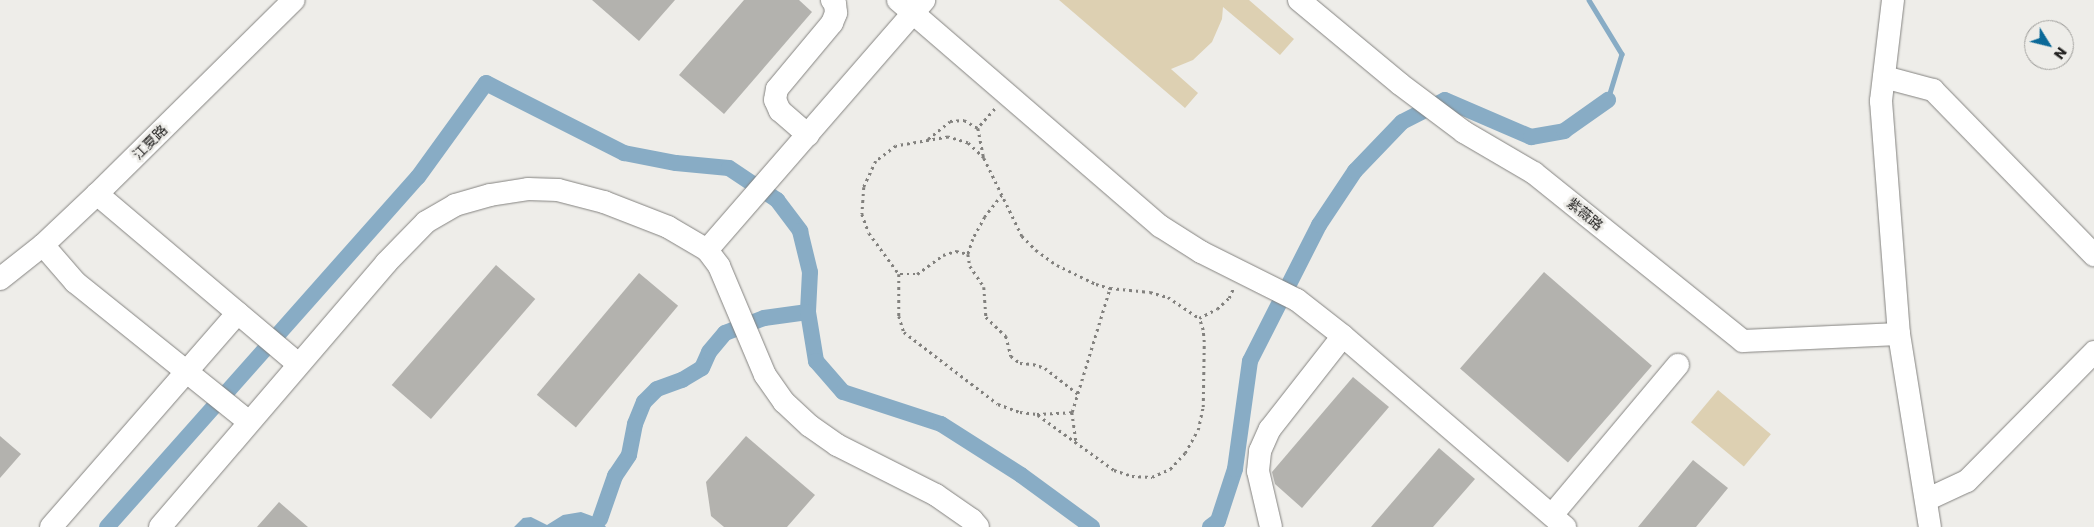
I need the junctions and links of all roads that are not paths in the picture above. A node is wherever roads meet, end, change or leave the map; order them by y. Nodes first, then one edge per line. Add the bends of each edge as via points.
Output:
1 (294, 0) edge
2 (832, 0) edge
3 (1299, 0) edge
4 (1893, 0) edge
5 (912, 4) edge
6 (1884, 77) junction
7 (808, 135) junction
8 (97, 194) junction
9 (42, 245) junction
10 (707, 250) junction
11 (2094, 255) edge
12 (0, 279) edge
13 (238, 313) junction
14 (1899, 334) junction
15 (1343, 336) junction
16 (2094, 352) edge
17 (298, 364) junction
18 (1678, 365) dead end
19 (249, 422) junction
20 (1926, 500) junction
21 (1559, 521) edge
22 (52, 527) edge
23 (160, 527) edge
24 (978, 527) edge
25 (1271, 527) edge
26 (1930, 527) edge

1 - 8 street, 江夏路
2 - 7 street via 836,13 832,23 777,88 774,100 780,111
3 - 14 street, 紫薇路 via 1456,126 1534,173 1742,341
4 - 6 street
5 - 7 street
5 - 15 street via 1008,94 1160,226 1201,252 1297,300
6 - 11 street via 1933,90
6 - 14 street via 1881,101
7 - 10 street
8 - 9 street, 江夏路
8 - 13 street
9 - 12 street, 江夏路
9 - 19 street via 75,282
10 - 17 street via 668,227 604,202 558,190 528,189 490,194 455,205 426,222 386,262
10 - 24 street via 727,282 765,375 784,402 837,445 936,494
13 - 17 street
13 - 22 street
14 - 20 street
15 - 21 street
15 - 25 street via 1270,429 1260,451 1258,470
16 - 20 street via 1967,481
17 - 19 street
18 - 21 street
19 - 23 street
20 - 26 street

